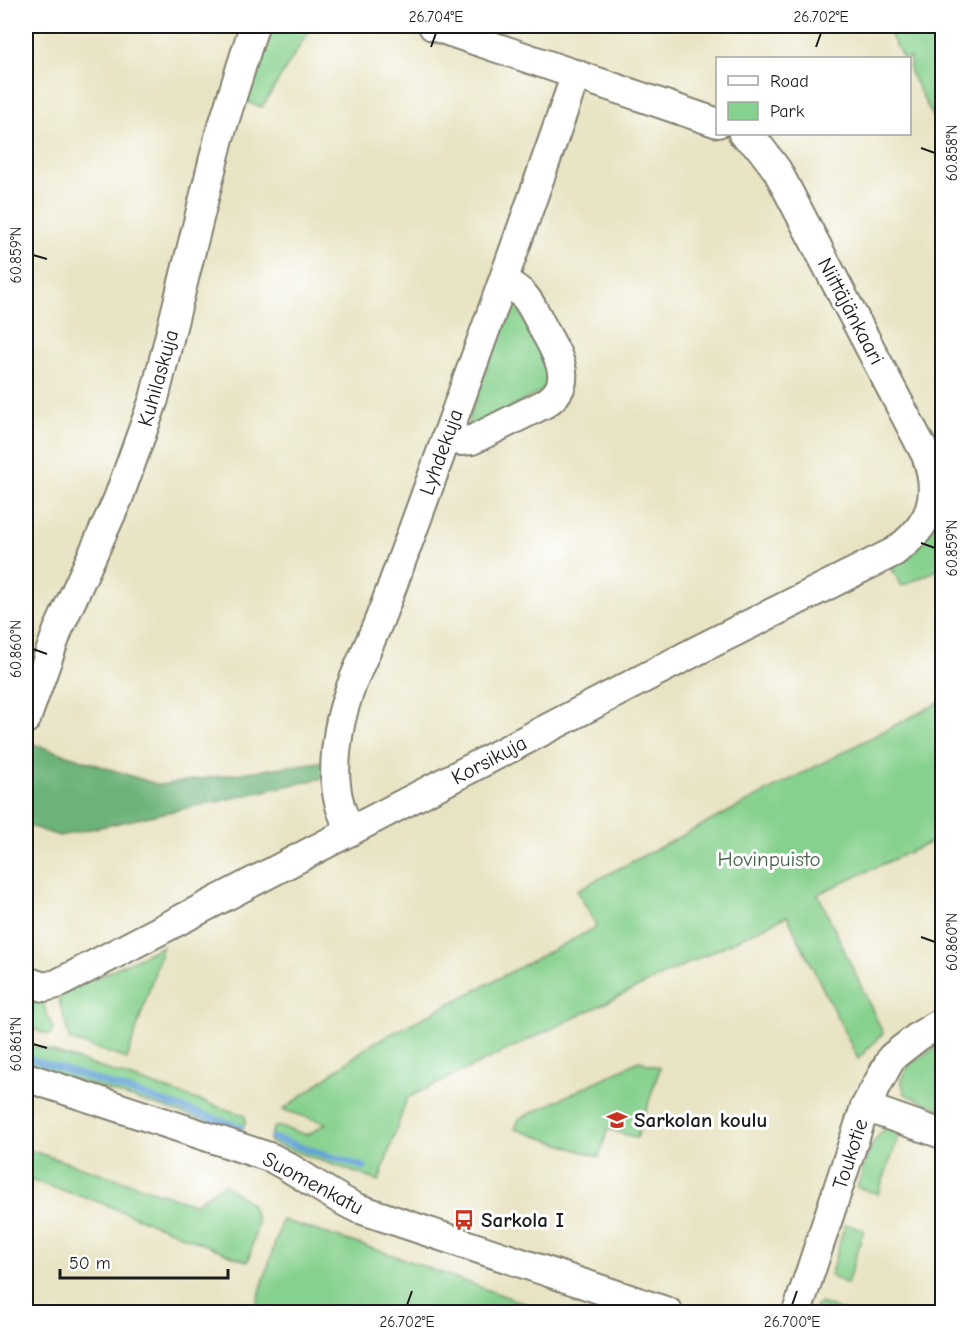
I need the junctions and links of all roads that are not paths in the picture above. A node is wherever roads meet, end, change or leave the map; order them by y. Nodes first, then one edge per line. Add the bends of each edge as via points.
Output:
1 (254, 26) edge
2 (433, 26) edge
3 (576, 74) junction
4 (716, 123) edge
5 (744, 135) edge
6 (503, 282) junction
7 (447, 436) junction
8 (932, 502) joint
9 (26, 719) edge
10 (351, 831) junction
11 (26, 981) edge
12 (942, 1022) edge
13 (26, 1077) edge
14 (865, 1107) junction
15 (942, 1134) edge
16 (668, 1312) edge
17 (797, 1312) edge

1 - 9 street, Kuhilaskuja via 219,138 154,399 118,499 58,630
2 - 3 street
3 - 4 street
3 - 6 street, Lyhdekuja
5 - 8 street, Niittäjänkaari via 759,146 777,170 926,455 933,481
6 - 7 street, Lyhdekuja
6 - 7 street via 521,291 557,354 562,369 559,391 544,404 472,440
7 - 10 street, Lyhdekuja via 341,720 336,796
8 - 10 street, Korsikuja via 920,529 894,552
10 - 11 street, Korsikuja via 57,984 44,987
12 - 14 street, Toukotie via 892,1057
13 - 16 street, Suomenkatu via 272,1158 357,1208
14 - 15 street
14 - 17 street, Toukotie

